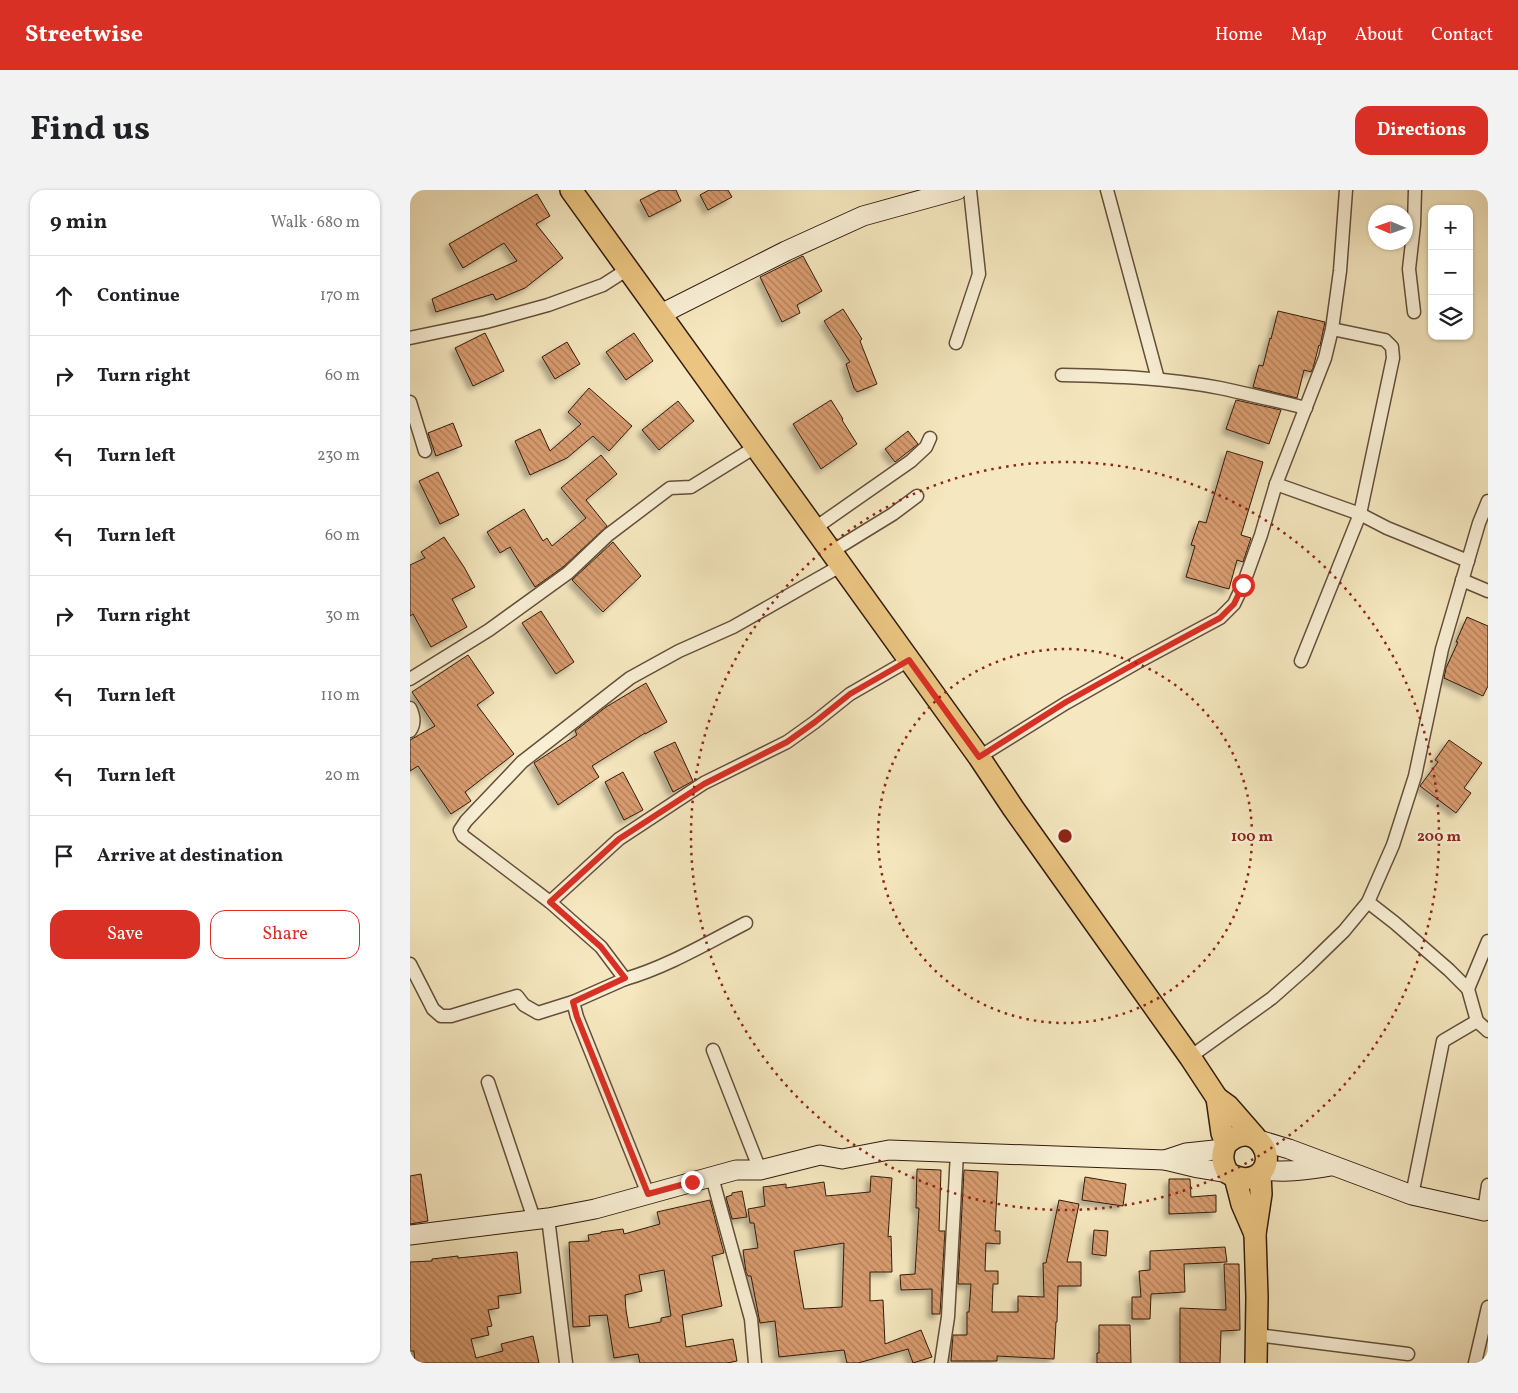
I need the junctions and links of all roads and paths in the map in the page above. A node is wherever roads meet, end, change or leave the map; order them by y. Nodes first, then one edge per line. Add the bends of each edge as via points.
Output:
1 (571, 190) edge
2 (957, 190) edge
3 (970, 190) edge
4 (1107, 190) edge
5 (1346, 190) edge
6 (1415, 190) edge
7 (628, 268) junction
8 (1414, 312) dead end
9 (661, 314) junction
10 (1332, 328) junction
11 (410, 338) edge
12 (956, 343) dead end
13 (1062, 376) dead end
14 (1158, 379) junction
15 (410, 402) edge
16 (1306, 408) junction
17 (930, 438) dead end
18 (756, 446) junction
19 (425, 451) dead end
20 (1276, 484) junction
21 (917, 496) dead end
22 (1488, 500) edge
23 (1360, 514) junction
24 (815, 528) junction
25 (836, 558) junction
26 (1468, 561) junction
27 (1462, 580) junction
28 (1488, 591) edge
29 (909, 660) junction
30 (1301, 661) dead end
31 (410, 679) edge
32 (410, 708) edge
33 (410, 731) edge
34 (979, 757) junction
35 (550, 902) junction
36 (1368, 902) junction
37 (746, 923) dead end
38 (1488, 941) edge
39 (410, 964) edge
40 (625, 978) junction
41 (1468, 989) junction
42 (573, 1002) junction
43 (1477, 1020) junction
44 (1488, 1031) edge
45 (712, 1050) dead end
46 (1190, 1057) junction
47 (488, 1082) dead end
48 (1217, 1098) junction
49 (1257, 1139) junction
50 (1225, 1147) junction
51 (957, 1153) junction
52 (1165, 1160) junction
53 (1333, 1166) junction
54 (760, 1170) junction
55 (1261, 1172) junction
56 (1232, 1175) junction
57 (712, 1177) junction
58 (1488, 1185) edge
59 (648, 1194) junction
60 (1412, 1195) junction
61 (1486, 1210) edge
62 (541, 1218) junction
63 (1255, 1234) junction
64 (410, 1235) edge
65 (1488, 1307) edge
66 (1257, 1335) junction
67 (1408, 1354) dead end
68 (566, 1363) edge
69 (755, 1363) edge
70 (941, 1363) edge
71 (1256, 1363) edge
72 (1475, 1363) edge

1 - 7 main road
2 - 9 main road via 863,216
3 - 12 street via 979,274
4 - 14 street
5 - 10 street
6 - 8 street via 1409,269
7 - 9 main road
7 - 11 street via 603,285 548,305
9 - 18 main road
10 - 16 street via 1325,358
10 - 23 street via 1385,340 1392,347 1393,358
13 - 14 street
14 - 16 street via 1219,388
15 - 19 street
16 - 20 street
17 - 24 street via 926,447 911,461
18 - 24 main road
18 - 31 street via 691,487 670,488 608,535 568,573 489,630
20 - 23 street
20 - 34 street via 1243,585 1234,604 1220,618 1066,702
21 - 25 street
22 - 26 street
23 - 26 street
23 - 30 street
24 - 25 main road
25 - 29 main road
25 - 35 street via 733,627 630,678 522,762 466,820 460,830 463,836
26 - 27 street
27 - 28 street
27 - 36 street via 1442,649 1415,776 1393,845
29 - 34 main road
29 - 35 street via 850,694 787,742 704,784 619,839
32 - 33 street via 414,715
34 - 46 main road
35 - 40 street via 601,947
36 - 41 street
36 - 46 street via 1344,931 1272,998
37 - 40 street via 661,966
38 - 41 street
39 - 42 street via 433,1009 441,1016 451,1016 517,996 524,1006 538,1013
40 - 42 street
41 - 43 street
42 - 59 street
43 - 44 street
43 - 60 street via 1443,1041
45 - 54 street
46 - 48 main road
47 - 62 street
48 - 49 main road
48 - 50 main road
49 - 50 main road via 1240,1135
49 - 53 main road
49 - 55 main road via 1266,1157
50 - 52 main road
50 - 56 main road via 1222,1159
51 - 52 main road
51 - 54 main road via 889,1150 842,1159 820,1155
51 - 70 street via 948,1317
52 - 56 main road
53 - 55 main road via 1304,1171
53 - 60 main road
54 - 57 main road via 736,1170
55 - 56 main road via 1243,1179
55 - 63 main road
56 - 63 main road
57 - 59 main road
57 - 69 street via 751,1318
58 - 61 street
59 - 62 main road via 595,1209
60 - 61 main road
62 - 64 main road
62 - 68 street
63 - 66 main road
65 - 72 street
66 - 67 street
66 - 71 main road

